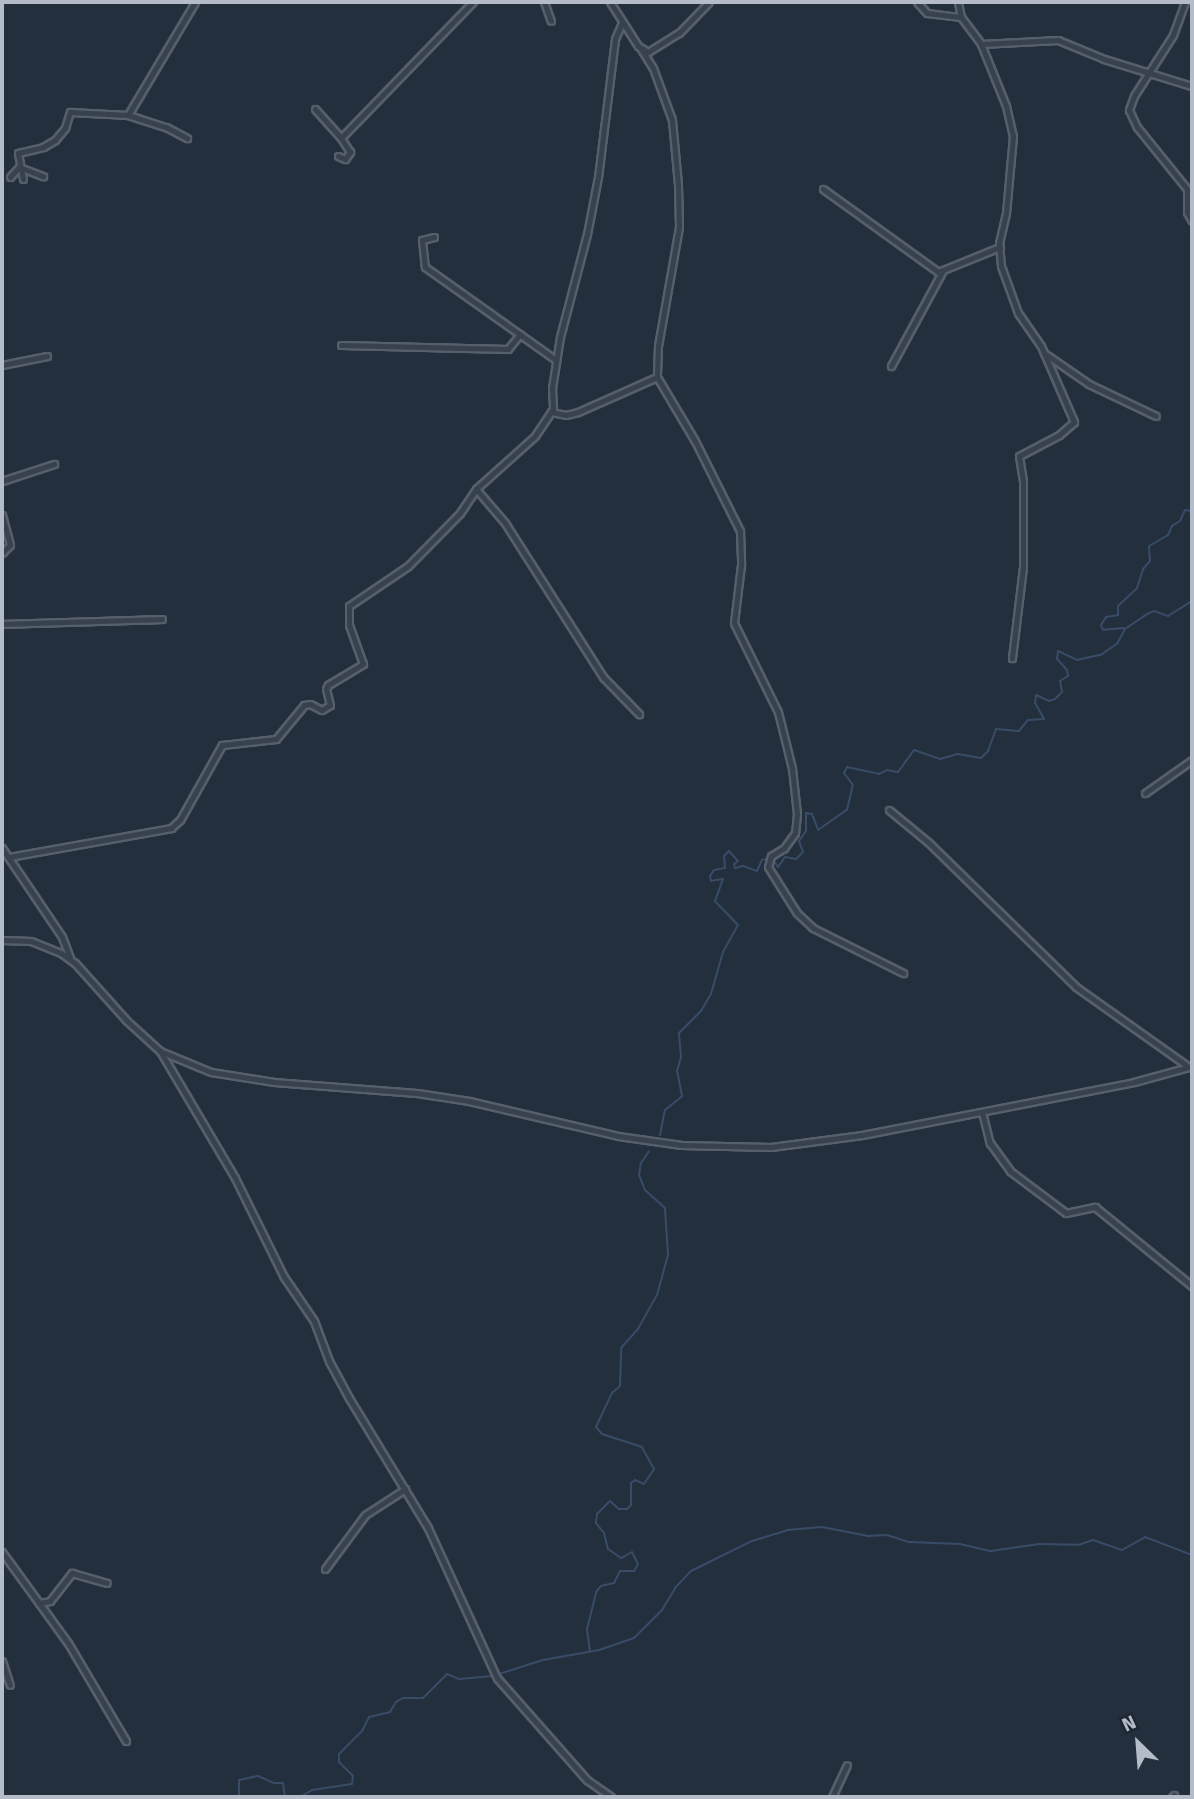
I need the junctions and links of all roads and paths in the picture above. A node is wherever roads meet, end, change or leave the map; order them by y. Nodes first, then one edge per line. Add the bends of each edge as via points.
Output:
1 (195, 2) edge
2 (473, 2) edge
3 (544, 2) edge
4 (610, 2) edge
5 (709, 2) edge
6 (917, 2) edge
7 (958, 2) edge
8 (1185, 2) edge
9 (961, 17) junction
10 (551, 21) dead end
11 (622, 23) junction
12 (981, 44) junction
13 (641, 49) junction
14 (1150, 72) junction
15 (1192, 86) edge
16 (315, 110) dead end
17 (128, 115) junction
18 (187, 138) dead end
19 (341, 138) junction
20 (338, 156) dead end
21 (19, 167) junction
22 (43, 176) dead end
23 (10, 177) dead end
24 (23, 179) dead end
25 (823, 189) dead end
26 (1192, 221) edge
27 (434, 237) dead end
28 (1000, 247) junction
29 (942, 272) junction
30 (520, 334) junction
31 (341, 345) dead end
32 (1044, 353) junction
33 (47, 356) dead end
34 (556, 360) junction
35 (2, 365) edge
36 (891, 366) dead end
37 (657, 377) junction
38 (551, 412) junction
39 (1156, 416) dead end
40 (54, 464) dead end
41 (2, 481) edge
42 (476, 489) junction
43 (2, 515) edge
44 (2, 553) edge
45 (162, 619) dead end
46 (2, 624) edge
47 (1012, 658) dead end
48 (639, 714) dead end
49 (1192, 760) edge
50 (1145, 793) dead end
51 (889, 810) dead end
52 (2, 848) edge
53 (9, 857) junction
54 (2, 940) edge
55 (70, 958) junction
56 (904, 973) dead end
57 (160, 1051) junction
58 (1191, 1066) edge
59 (982, 1112) junction
60 (1192, 1286) edge
61 (405, 1489) junction
62 (2, 1552) edge
63 (325, 1569) dead end
64 (107, 1583) dead end
65 (39, 1603) junction
66 (2, 1661) edge
67 (10, 1685) dead end
68 (126, 1741) dead end
69 (847, 1765) dead end
70 (611, 1797) edge
71 (832, 1797) edge

1 - 17 street
2 - 19 street
3 - 10 street
4 - 11 street
5 - 13 street via 656,49
6 - 9 street via 927,13
7 - 9 street
8 - 14 street via 1173,35
9 - 12 street
11 - 13 street
11 - 34 street via 615,39 587,234
12 - 14 street via 1058,40
12 - 28 street via 1013,136
13 - 37 street via 672,120 679,197 679,227 658,346
14 - 15 street
14 - 26 street via 1133,96 1130,115 1187,189 1187,212
16 - 19 street
17 - 18 street
17 - 21 street via 70,112 55,140 18,153
19 - 20 street via 350,152 345,159
21 - 22 street
21 - 23 street
21 - 24 street
25 - 29 street
27 - 30 street via 422,240 425,267
28 - 29 street
28 - 32 street via 1012,300
29 - 36 street
30 - 31 street via 508,349
30 - 34 street
32 - 39 street via 1089,384
32 - 47 street via 1074,422 1019,456 1023,568
33 - 35 street
34 - 38 street
37 - 38 street via 578,412
37 - 56 street via 740,531 734,623 782,722 795,793 795,833 771,856 770,872 797,913 813,928
38 - 42 street via 535,436
40 - 41 street
42 - 48 street via 505,523 603,677
42 - 53 street via 460,513 408,566 349,606 349,625 363,664 328,685 330,705 322,710 304,705 276,740 222,745 171,828
43 - 44 street via 10,547
45 - 46 street
49 - 50 street
51 - 58 street via 928,842 1076,987
52 - 53 street
53 - 55 street via 62,937
54 - 55 street via 38,943
55 - 57 street
57 - 59 street via 220,1075 417,1093 618,1136 699,1147 796,1144
57 - 61 street via 235,1178 284,1277 314,1321 340,1382
58 - 59 street
59 - 60 street via 988,1138 1010,1171 1066,1213 1095,1207
61 - 63 street via 365,1515
61 - 70 street via 498,1678 587,1780
62 - 65 street
64 - 65 street via 72,1573 50,1601
65 - 68 street
66 - 67 street
69 - 71 street

